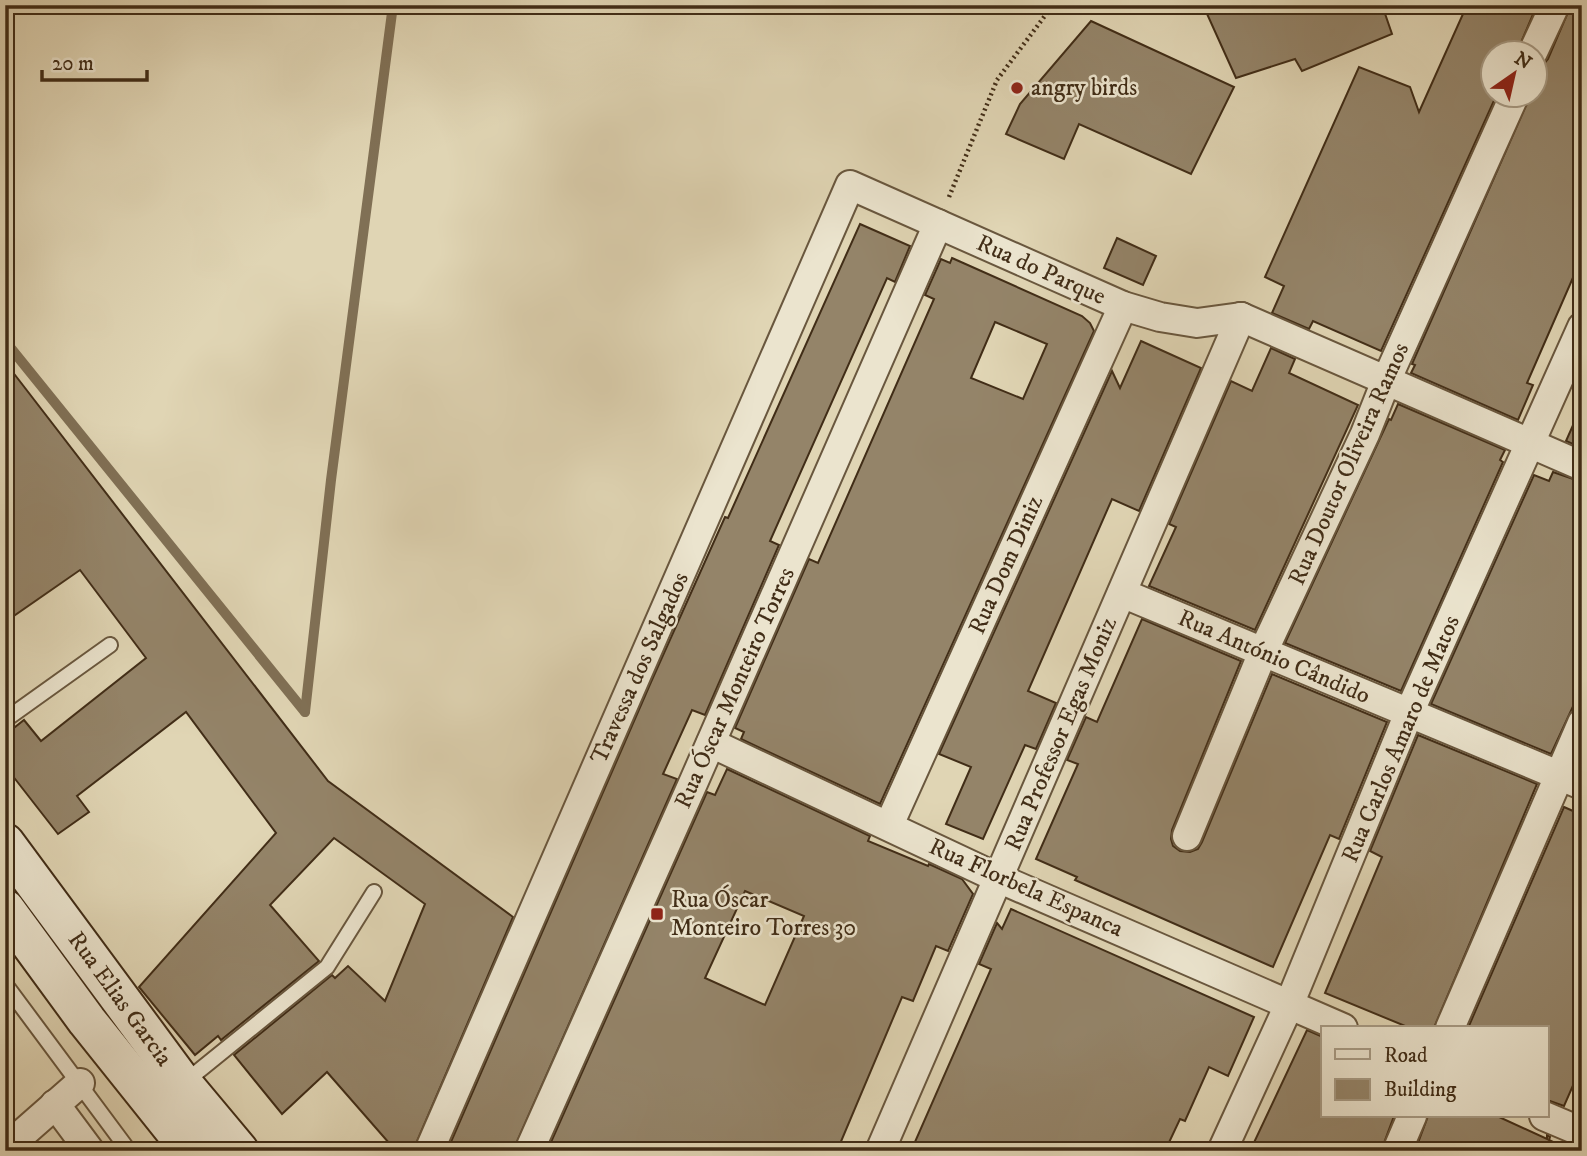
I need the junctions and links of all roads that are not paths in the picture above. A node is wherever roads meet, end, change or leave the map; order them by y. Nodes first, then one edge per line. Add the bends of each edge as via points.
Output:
1 (1555, 5) edge
2 (1540, 38) edge
3 (1509, 108) edge
4 (850, 184) joint
5 (938, 224) junction
6 (1123, 306) junction
7 (1241, 317) junction
8 (1582, 327) edge
9 (1386, 381) junction
10 (1532, 443) junction
11 (1582, 466) edge
12 (1122, 593) junction
13 (110, 645) dead end
14 (1263, 652) junction
15 (1409, 713) junction
16 (5, 720) edge
17 (1582, 723) edge
18 (711, 743) junction
19 (1570, 780) edge
20 (888, 825) junction
21 (1187, 836) dead end
22 (5, 843) edge
23 (998, 878) junction
24 (374, 892) dead end
25 (5, 909) edge
26 (5, 984) edge
27 (1289, 1005) junction
28 (1338, 1026) edge
29 (1451, 1026) edge
30 (80, 1083) junction
31 (183, 1084) junction
32 (55, 1104) junction
33 (1411, 1118) edge
34 (1548, 1118) edge
35 (1578, 1134) edge
36 (5, 1149) edge
37 (90, 1151) edge
38 (129, 1151) edge
39 (191, 1151) edge
40 (239, 1151) edge
41 (429, 1151) edge
42 (529, 1151) edge
43 (880, 1151) edge
44 (1222, 1151) edge
45 (1397, 1151) edge

1 - 2 street
3 - 9 street, Rua Doutor Oliveira Ramos
4 - 5 street, Rua do Parque
4 - 41 street, Travessa dos Salgados
5 - 6 street, Rua do Parque
5 - 18 street, Rua Óscar Monteiro Torres
6 - 7 street, Rua do Parque via 1197,323
6 - 20 street, Rua Dom Diniz
7 - 9 street
7 - 12 street, Rua Professor Egas Moniz
8 - 10 street, Rua Carlos Amaro de Matos
9 - 10 street
9 - 14 street, Rua Doutor Oliveira Ramos
10 - 11 street
10 - 15 street, Rua Carlos Amaro de Matos
12 - 14 street, Rua António Cândido
12 - 23 street, Rua Professor Egas Moniz
13 - 16 lane
14 - 15 street, Rua António Cândido
14 - 21 street, Rua Doutor Oliveira Ramos
15 - 19 street, Rua António Cândido
15 - 27 street, Rua Carlos Amaro de Matos
17 - 19 street
18 - 20 street, Rua Florbela Espanca
18 - 42 street, Rua Óscar Monteiro Torres
19 - 29 street
20 - 23 street, Rua Florbela Espanca
22 - 31 main road, Rua Elias Garcia
23 - 27 street, Rua Florbela Espanca
23 - 43 street, Rua Professor Egas Moniz
24 - 31 lane via 327,967
25 - 39 main road, Rua Elias Garcia
26 - 30 lane
27 - 28 street, Rua Florbela Espanca
27 - 44 street, Rua Carlos Amaro de Matos
30 - 32 street
30 - 38 lane
31 - 40 main road, Rua Elias Garcia
32 - 36 street
32 - 37 street
33 - 45 street
34 - 35 street

